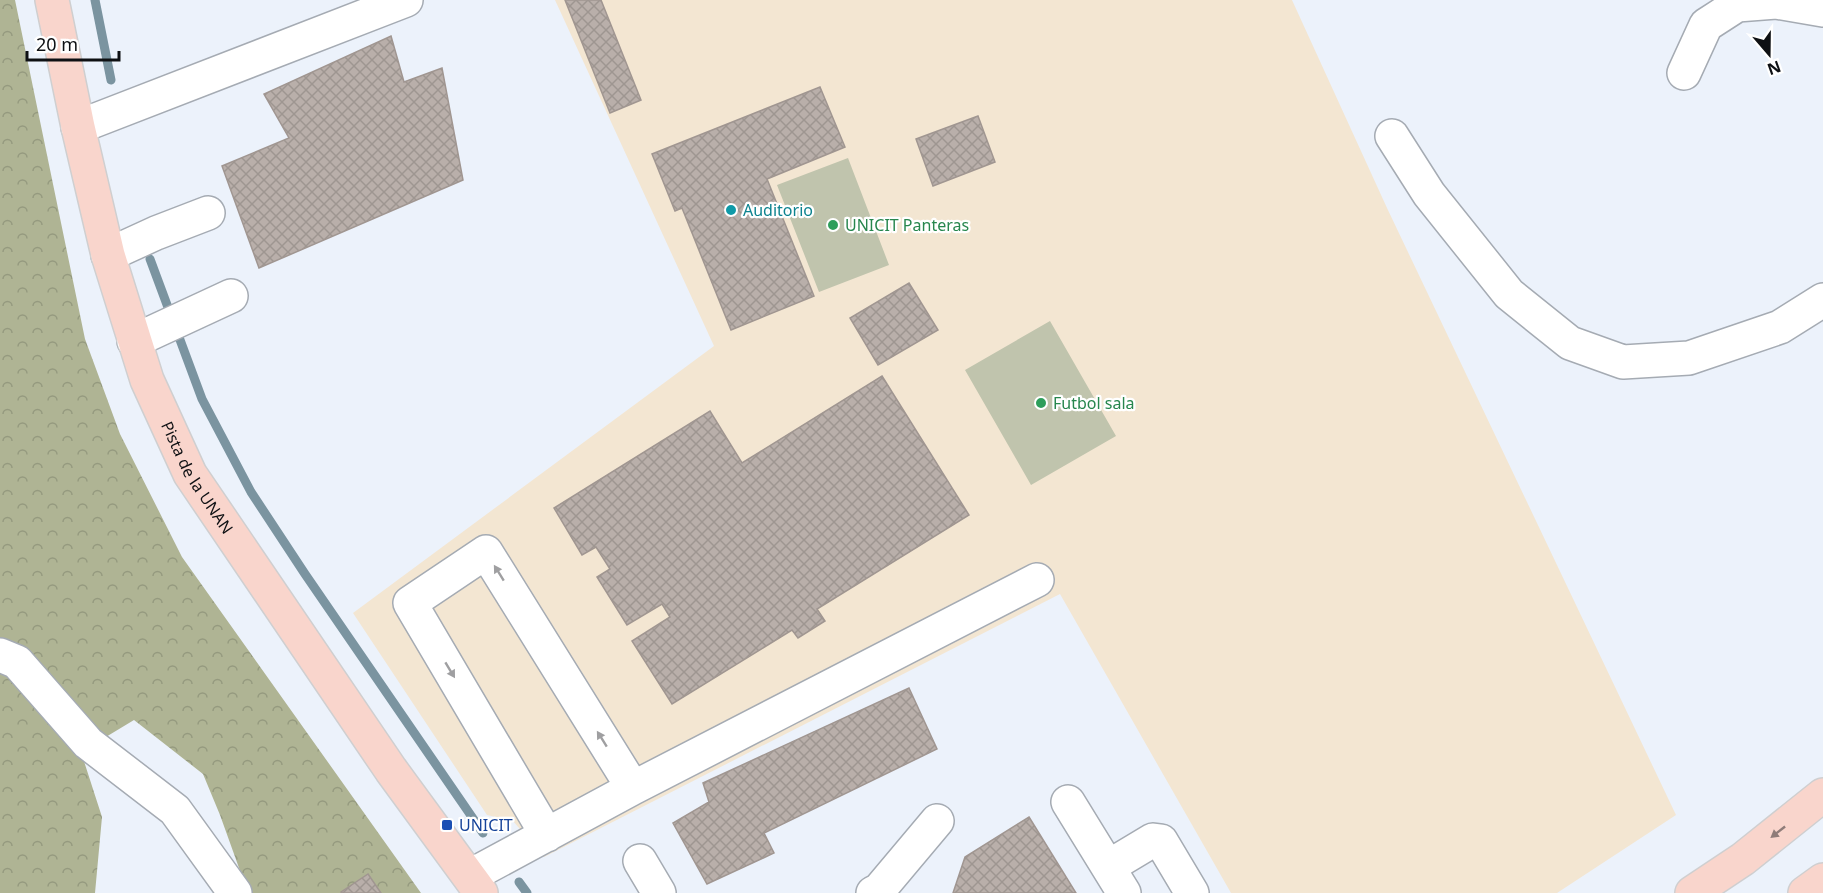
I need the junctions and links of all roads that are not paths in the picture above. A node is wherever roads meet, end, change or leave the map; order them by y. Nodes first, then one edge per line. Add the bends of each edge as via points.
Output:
1 (52, 0) edge
2 (406, 0) edge
3 (1823, 10) edge
4 (1684, 74) dead end
5 (90, 123) junction
6 (1392, 136) dead end
7 (208, 213) dead end
8 (132, 244) junction
9 (231, 296) dead end
10 (1823, 300) edge
11 (148, 334) junction
12 (1037, 580) dead end
13 (0, 655) edge
14 (633, 788) junction
15 (1823, 795) edge
16 (1068, 802) dead end
17 (937, 820) dead end
18 (640, 861) dead end
19 (503, 863) edge
20 (1116, 880) edge
21 (1823, 880) edge
22 (235, 893) edge
23 (659, 893) edge
24 (873, 893) edge
25 (1192, 893) edge
26 (1692, 893) edge
27 (1805, 893) edge

1 - 5 main road, Pista de la UNAN
2 - 5 street
3 - 4 street via 1776,2 1737,5 1706,25
5 - 8 main road, Pista de la UNAN
6 - 10 street via 1429,194 1509,294 1570,343 1623,362 1689,358 1780,327
7 - 8 street
8 - 11 main road, Pista de la UNAN
9 - 11 street
11 - 19 main road, Pista de la UNAN via 147,380 190,474 391,770
12 - 14 street
13 - 22 street via 16,662 88,743 176,810
14 - 19 street
14 -> 19 street via 486,552 410,603
15 -> 26 main road via 1743,859
16 - 20 street
17 - 24 street
18 - 23 street
20 - 25 street via 1153,840 1161,841
21 - 27 main road

